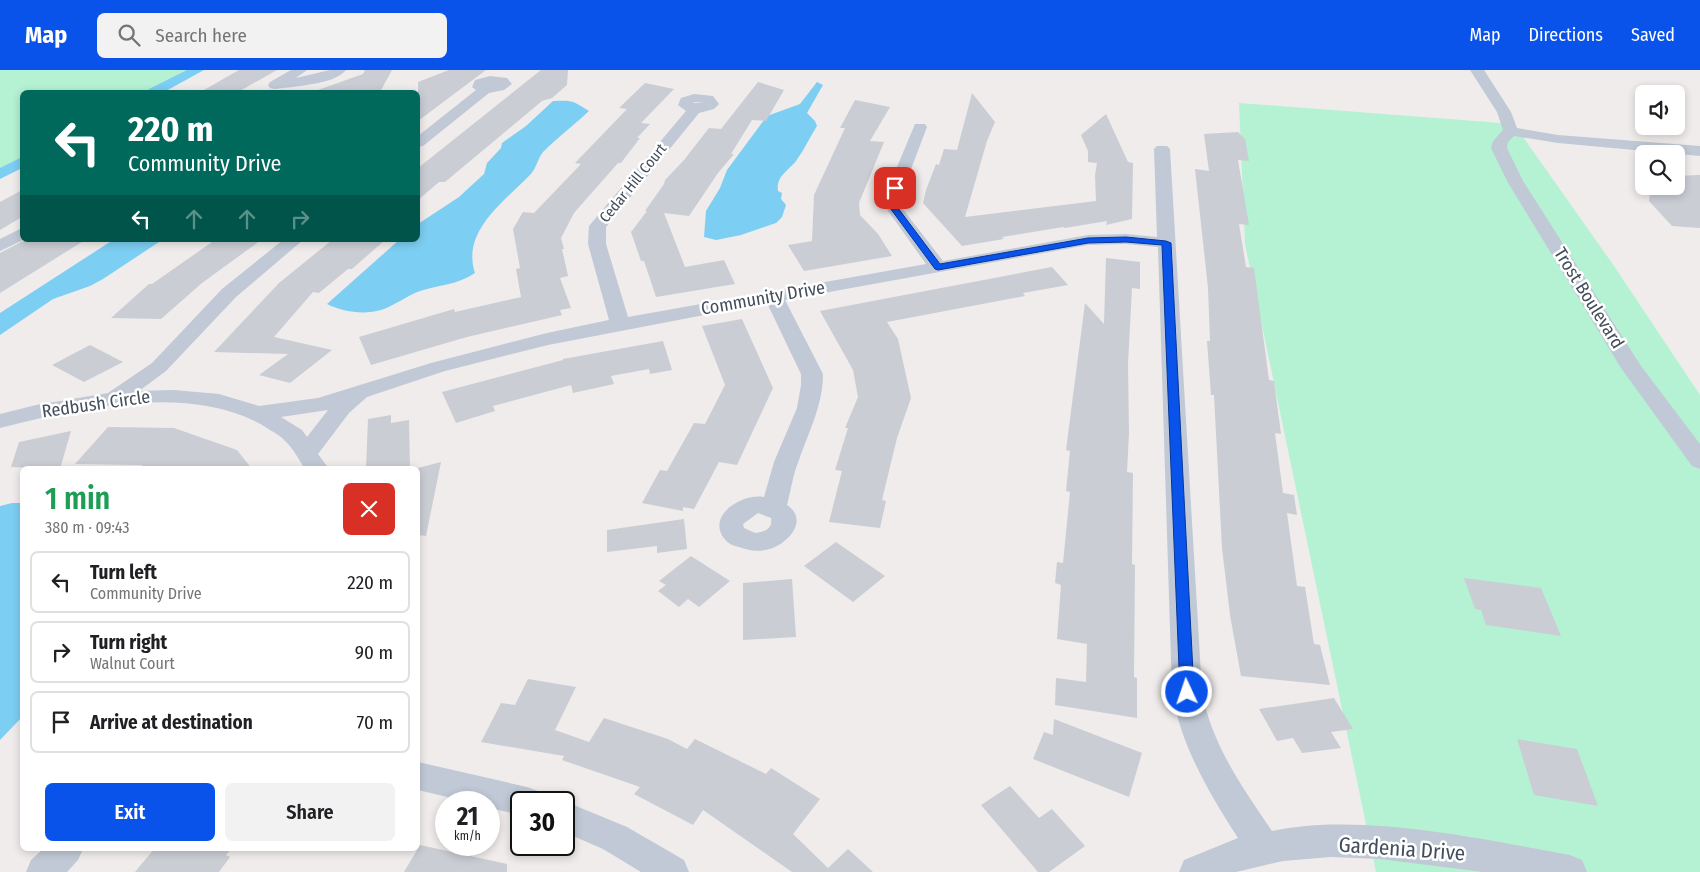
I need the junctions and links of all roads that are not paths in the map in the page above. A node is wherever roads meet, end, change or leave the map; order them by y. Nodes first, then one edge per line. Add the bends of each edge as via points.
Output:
1 (300, 70) edge
2 (339, 70) edge
3 (1477, 70) edge
4 (275, 85) junction
5 (265, 90) edge
6 (486, 90) dead end
7 (694, 109) dead end
8 (928, 123) dead end
9 (1511, 131) junction
10 (420, 141) edge
11 (1154, 143) dead end
12 (1700, 151) edge
13 (20, 234) edge
14 (292, 242) edge
15 (1166, 243) junction
16 (0, 246) edge
17 (938, 267) junction
18 (774, 297) junction
19 (620, 324) junction
20 (169, 357) junction
21 (366, 391) junction
22 (183, 397) junction
23 (114, 398) junction
24 (257, 413) junction
25 (0, 421) edge
26 (312, 460) edge
27 (1700, 460) edge
28 (774, 507) dead end
29 (420, 776) edge
30 (510, 798) edge
31 (575, 821) edge
32 (1264, 848) junction
33 (64, 851) edge
34 (43, 872) edge
35 (672, 872) edge
36 (1196, 872) edge
37 (1570, 872) edge

1 - 4 street
2 - 4 street via 321,77
3 - 9 street via 1504,112
4 - 5 street
6 - 10 street
7 - 19 street, Cedar Hill Court via 598,226 597,244
8 - 17 street via 892,198 894,208
9 - 12 street via 1558,139
9 - 27 street, Trost Boulevard via 1501,140 1499,148 1516,181 1632,368
11 - 15 street
13 - 16 street
14 - 20 street via 229,293
15 - 17 street, Community Drive via 1088,240
15 - 32 street via 1187,692 1202,744 1222,784
17 - 18 street, Community Drive
18 - 19 street, Community Drive
18 - 28 street via 812,374 813,387
19 - 21 street, Community Drive via 438,367
20 - 22 street via 170,372
20 - 23 street
21 - 24 street, Community Drive via 320,405
21 - 26 street, Community Drive via 341,408
22 - 23 street, Redbush Circle
22 - 24 street, Redbush Circle via 220,402
23 - 25 street, Redbush Circle via 50,408
24 - 26 street, Redbush Circle via 300,441
29 - 30 street
31 - 35 street via 614,838
32 - 36 street, Gardenia Drive via 1228,857
32 - 37 street, Gardenia Drive via 1324,843 1406,844
33 - 34 street

